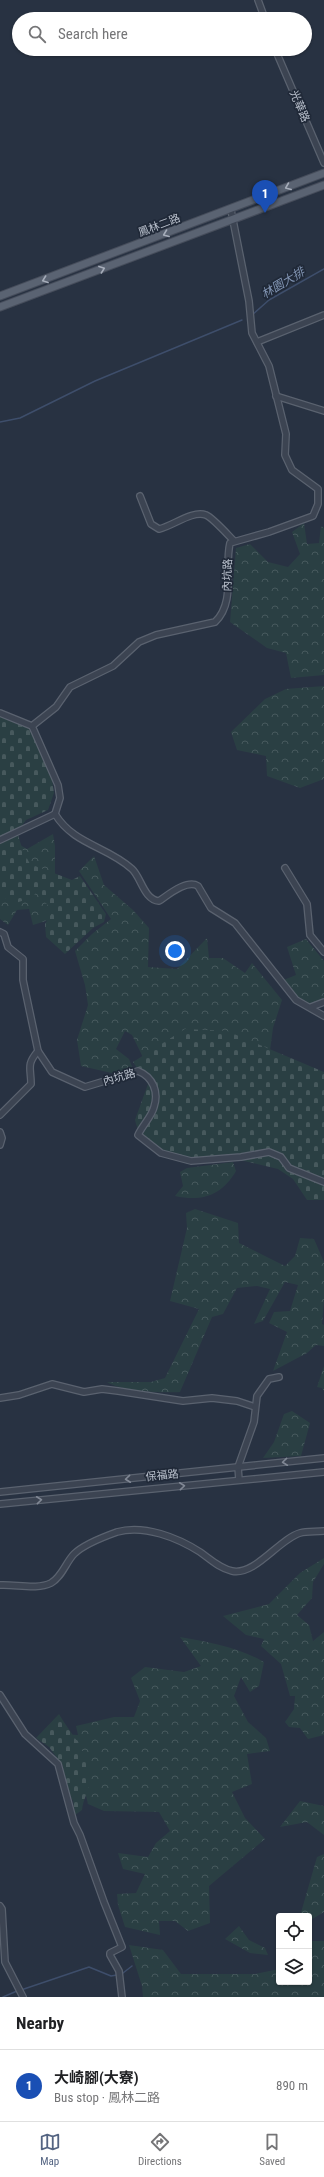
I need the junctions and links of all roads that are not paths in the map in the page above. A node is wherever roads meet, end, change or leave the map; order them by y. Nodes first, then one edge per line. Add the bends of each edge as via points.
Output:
1 (258, 0) edge
2 (262, 12) edge
3 (278, 56) edge
4 (324, 163) edge
5 (324, 173) edge
6 (324, 185) edge
7 (231, 210) junction
8 (234, 220) junction
9 (0, 296) edge
10 (0, 307) edge
11 (324, 315) edge
12 (257, 342) junction
13 (276, 396) junction
14 (324, 411) edge
15 (140, 496) dead end
16 (321, 505) edge
17 (234, 541) junction
18 (0, 713) edge
19 (32, 726) junction
20 (54, 814) junction
21 (0, 840) edge
22 (285, 868) dead end
23 (0, 932) edge
24 (324, 952) edge
25 (324, 1002) edge
26 (311, 1007) junction
27 (324, 1016) edge
28 (38, 1051) junction
29 (0, 1115) edge
30 (0, 1132) edge
31 (0, 1145) edge
32 (324, 1182) edge
33 (279, 1377) dead end
34 (0, 1398) edge
35 (255, 1407) junction
36 (324, 1458) edge
37 (238, 1467) junction
38 (324, 1472) edge
39 (239, 1480) junction
40 (0, 1492) edge
41 (0, 1504) edge
42 (324, 1531) edge
43 (0, 1585) edge
44 (0, 1695) edge
45 (0, 1906) edge
46 (23, 1997) edge
47 (122, 1997) edge

1 - 2 street
3 - 4 street, 光華路
5 -> 7 main road, 鳳林二路
6 - 8 main road, 鳳林二路
7 - 8 street
7 -> 9 main road, 鳳林二路
10 -> 8 main road, 鳳林二路
8 - 12 street via 249,301 252,333
11 - 12 street
12 - 13 street via 269,366
13 - 14 street
13 - 16 street via 286,434 285,455 292,470 318,489
15 - 17 street via 151,524 159,529 170,527 195,514 207,515
16 - 17 street via 313,516 270,532
17 - 19 street, 內坑路 via 230,543 227,556 229,585 220,618 215,622 156,635 139,642 113,666 70,687 56,707
18 - 19 street
19 - 20 street via 58,785 60,798
20 - 21 street
20 - 26 street via 67,831 118,858 133,870 146,892 155,900 159,901 187,885 198,886 211,908 235,923 296,1000
22 - 24 street via 307,904 310,935
23 - 28 street, 內坑路 via 4,934 8,947 23,959 23,980
25 - 26 street
26 - 27 street
28 - 29 street via 32,1058 29,1068 32,1084
28 - 32 street, 內坑路 via 52,1072 84,1088 138,1070 146,1074 156,1090 154,1108 138,1135 161,1153 191,1161 269,1152 281,1157 289,1168
30 - 31 street
33 - 35 street via 269,1379 258,1396
34 - 35 street via 19,1395 52,1384 84,1392 102,1389 176,1401 212,1398
35 - 37 street via 254,1422
36 -> 37 street, 保福路
37 - 39 street
37 -> 40 street, 保福路
38 - 39 street, 保福路
41 -> 39 street, 保福路
42 - 43 street via 299,1533 248,1568 233,1571 218,1566 200,1552 161,1533 132,1530 118,1532 82,1547 52,1583 31,1586
44 - 47 street via 25,1734 58,1764 74,1823 121,1945 121,1948 110,1955 119,1972
45 - 46 street via 5,1962

